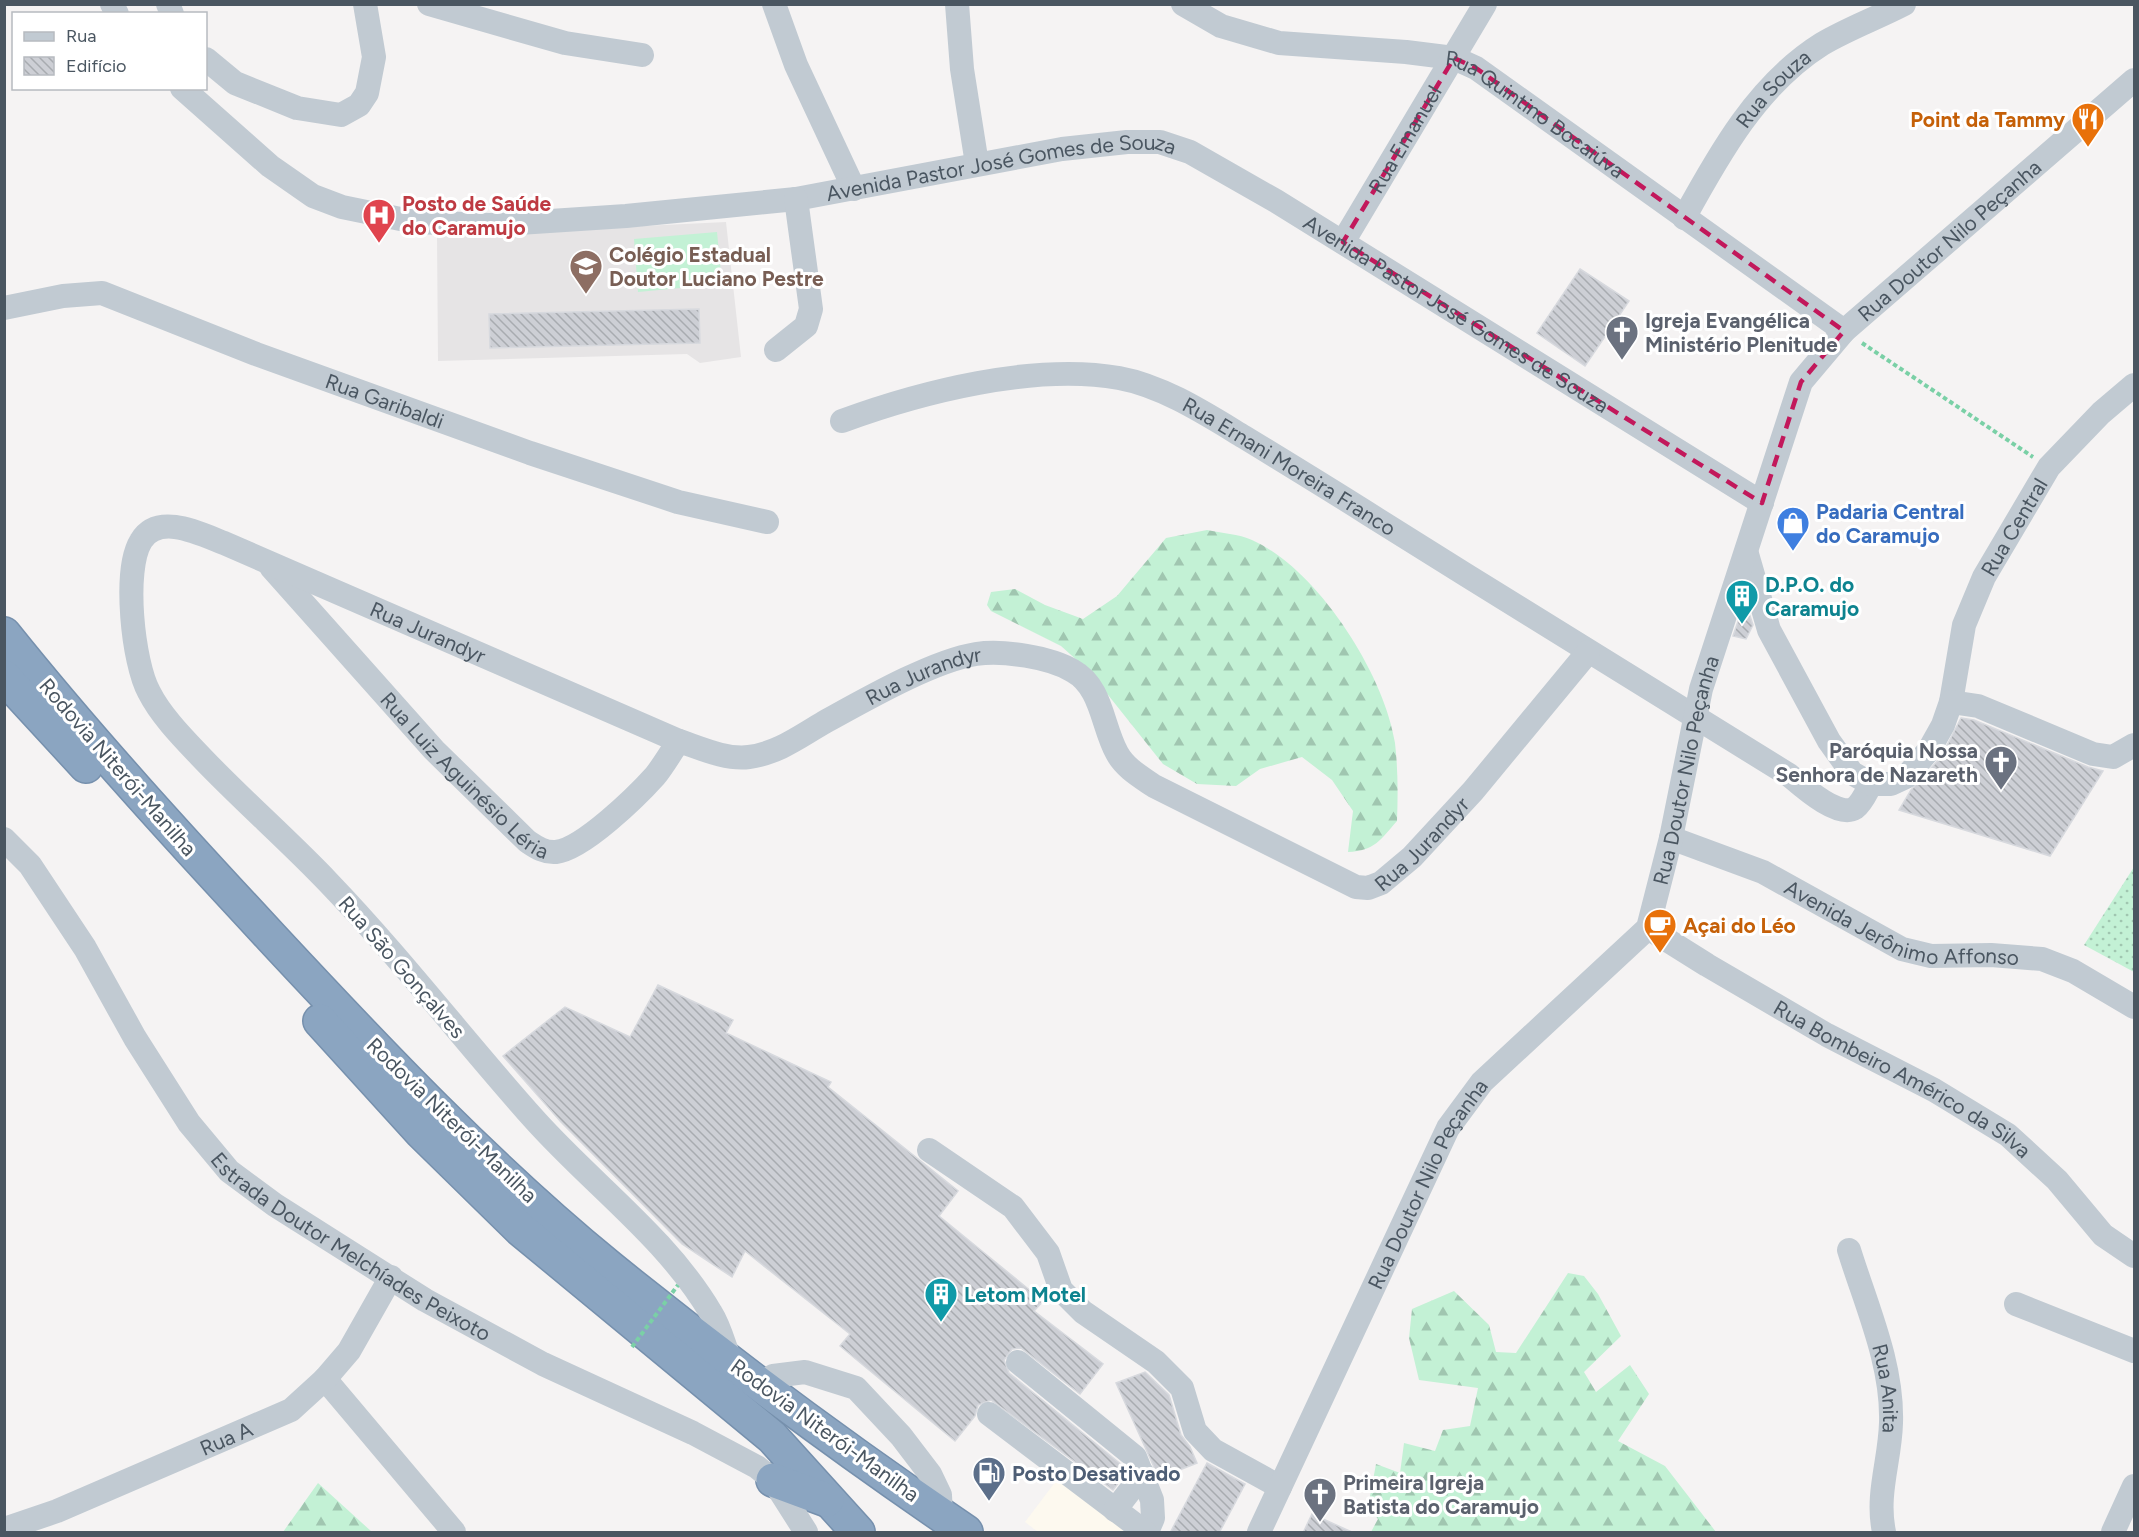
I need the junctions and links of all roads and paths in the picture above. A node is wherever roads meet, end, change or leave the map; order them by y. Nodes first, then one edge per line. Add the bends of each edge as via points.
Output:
1 (365, 4) edge
2 (429, 4) edge
3 (774, 4) edge
4 (957, 4) edge
5 (1183, 4) edge
6 (1485, 4) edge
7 (1904, 4) edge
8 (642, 55) dead end
9 (1454, 58) junction
10 (207, 60) edge
11 (2134, 81) edge
12 (184, 90) edge
13 (977, 164) junction
14 (854, 189) junction
15 (796, 199) junction
16 (1684, 218) junction
17 (1343, 242) junction
18 (4, 308) edge
19 (1844, 331) junction
20 (776, 350) dead end
21 (2134, 385) edge
22 (842, 421) dead end
23 (2049, 467) junction
24 (1762, 503) junction
25 (767, 522) dead end
26 (136, 553) joint
27 (1747, 554) junction
28 (267, 562) junction
29 (4, 634) edge
30 (1588, 652) junction
31 (4, 677) edge
32 (1951, 702) junction
33 (1694, 716) junction
34 (679, 741) junction
35 (2134, 745) edge
36 (1871, 784) junction
37 (1671, 838) junction
38 (4, 839) edge
39 (1648, 928) junction
40 (2134, 1006) edge
41 (929, 1150) dead end
42 (1849, 1250) dead end
43 (2134, 1256) edge
44 (391, 1277) junction
45 (678, 1285) dead end
46 (2016, 1304) dead end
47 (632, 1347) dead end
48 (2134, 1351) edge
49 (730, 1360) junction
50 (1018, 1362) dead end
51 (325, 1379) junction
52 (761, 1384) junction
53 (989, 1414) dead end
54 (1143, 1474) junction
55 (773, 1480) junction
56 (2134, 1486) edge
57 (1280, 1487) junction
58 (834, 1503) junction
59 (1115, 1510) junction
60 (953, 1524) edge
61 (4, 1529) edge
62 (454, 1533) edge
63 (806, 1533) edge
64 (858, 1533) edge
65 (1146, 1533) edge
66 (1259, 1533) edge
67 (1884, 1533) edge
68 (2113, 1533) edge

1 - 10 street via 374,57 367,93 359,105 341,115 297,108 235,83
2 - 8 street via 565,43
3 - 14 street via 796,65
4 - 13 street via 962,69
5 - 9 street, Rua Quintino Bocaiúva via 1221,26 1279,43
6 - 9 street, Rua Emanuel
7 - 16 street, Rua Souza via 1822,44 1782,76 1742,121
9 - 16 street, Rua Quintino Bocaiúva via 1476,68
9 - 17 street, Rua Emanuel
11 - 19 street, Rua Doutor Nilo Peçanha
12 - 15 street, Avenida Pastor José Gomes de Souza via 270,166 313,196 342,207 415,222 490,225
13 - 14 street, Avenida Pastor José Gomes de Souza
13 - 17 street, Avenida Pastor José Gomes de Souza via 1062,149 1160,142 1191,152
14 - 15 street, Avenida Pastor José Gomes de Souza
15 - 20 street via 811,309 806,326
16 - 19 street, Rua Quintino Bocaiúva
17 - 24 street, Avenida Pastor José Gomes de Souza
18 - 25 street, Rua Garibaldi via 102,293 509,446 678,502
19 - 23 path
19 - 24 street, Rua Doutor Nilo Peçanha via 1801,382
21 - 23 street, Rua Central
22 - 30 street, Rua Ernani Moreira Franco via 936,392 1021,378 1075,373 1121,379 1158,391 1213,418
23 - 32 street, Rua Central via 1984,577 1964,625
24 - 27 street, Rua Doutor Nilo Peçanha
26 - 28 street, Rua Jurandyr via 151,531 171,526 204,535
26 - 49 street, Rua São Gonçalves via 132,586 137,659 149,692 182,737 328,882 562,1150 688,1279 713,1315
27 - 33 street, Rua Doutor Nilo Peçanha
27 - 36 street via 1769,630 1791,673 1829,741 1852,772
28 - 34 street, Rua Jurandyr
28 - 34 street, Rua Luiz Aguinésio Léria via 434,750 541,851 564,851 585,838 640,792
29 - 49 highway, Rodovia Niterói-Manilha via 118,772 455,1129 608,1266
30 - 33 street, Rua Ernani Moreira Franco
30 - 34 street, Rua Jurandyr via 1473,791 1412,857 1381,883 1368,888 1356,887 1154,786 1130,770 1118,755 1087,680 1036,657 977,654 954,660 870,697 784,747 756,755 716,754
31 - 58 highway, Rodovia Niterói-Manilha via 421,1132 529,1237 772,1437
32 - 35 street via 1978,706 2093,754 2113,756
32 - 36 street, Rua Central via 1929,750 1906,777 1891,784
33 - 36 street via 1835,808 1856,807
33 - 37 street, Rua Doutor Nilo Peçanha
37 - 39 street, Rua Doutor Nilo Peçanha
37 - 40 street, Avenida Jerônimo Affonso via 1763,872 1902,948 1930,956 2042,959 2073,971
38 - 44 street, Estrada Doutor Melchíades Peixoto via 30,865 189,1123 229,1171 275,1205
39 - 43 street, Rua Bombeiro Américo da Silva via 1827,1035 1934,1090 2008,1135 2057,1180 2103,1235
39 - 57 street, Rua Doutor Nilo Peçanha via 1482,1082 1448,1128
41 - 57 street via 1013,1207 1048,1253 1061,1290 1083,1312 1156,1362 1182,1388 1195,1431 1213,1450
42 - 67 street, Rua Anita via 1885,1366 1891,1423 1881,1492
44 - 51 street, Rua A via 349,1351
44 - 55 street, Estrada Doutor Melchíades Peixoto via 425,1300 543,1364 693,1433 757,1467
45 - 47 path, bridge
46 - 48 street
49 - 52 highway, Rodovia Niterói-Manilha
50 - 54 street via 1135,1456
51 - 61 street, Rua A via 291,1410 57,1511
51 - 62 street
52 - 60 highway, Rodovia Niterói-Manilha
52 - 60 street via 773,1376 805,1372 856,1388 930,1474
53 - 59 street
54 - 59 street
54 - 65 street via 1154,1510
55 - 58 highway
55 - 63 street, Estrada Doutor Melchíades Peixoto
56 - 68 street
57 - 66 street, Rua Doutor Nilo Peçanha
58 - 64 highway, Rodovia Niterói-Manilha
59 - 65 street

